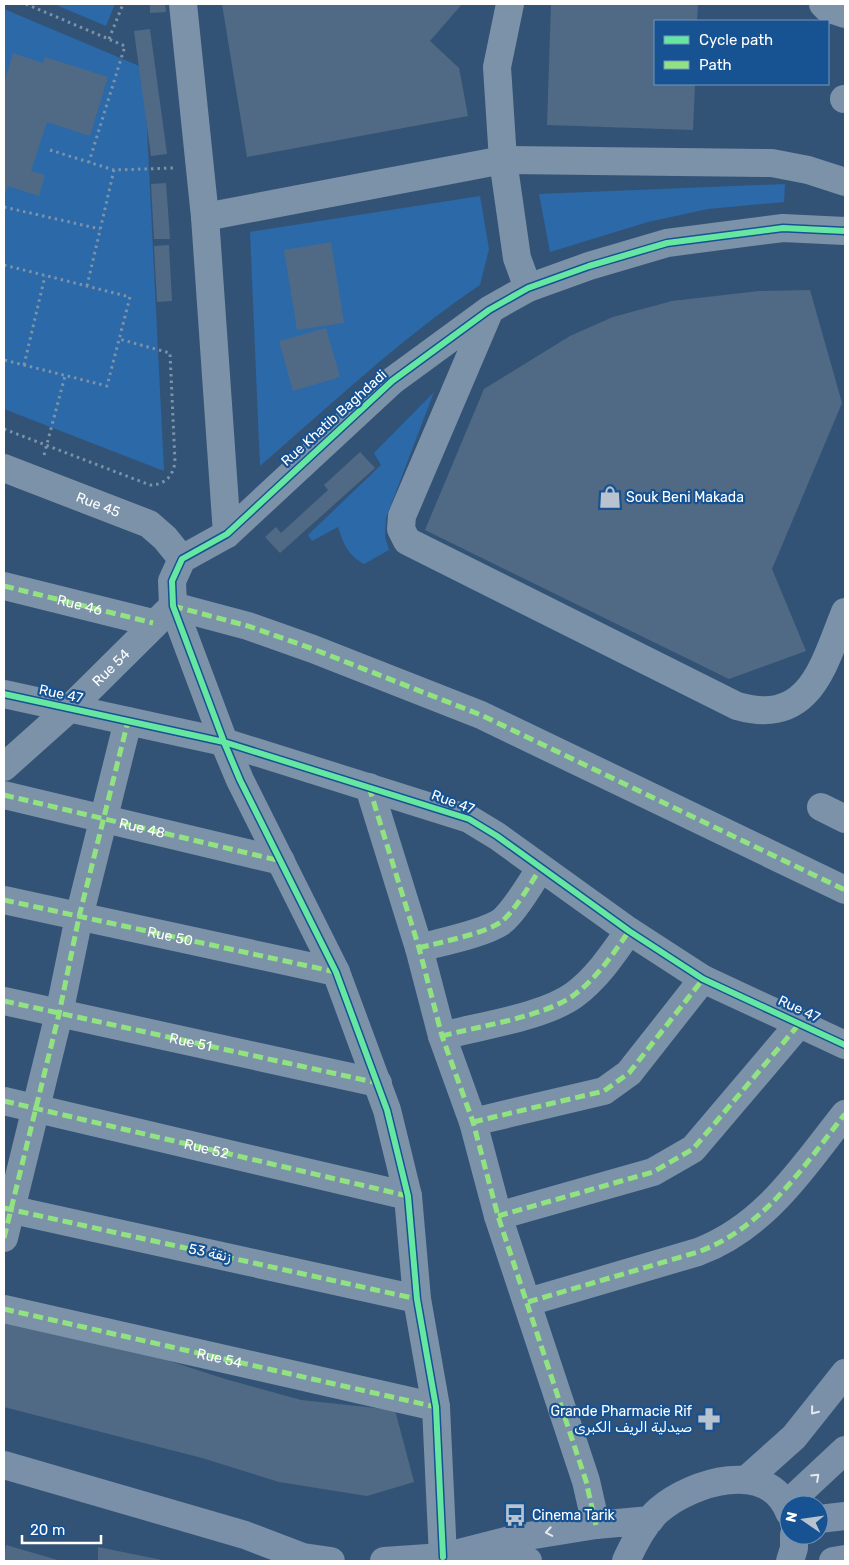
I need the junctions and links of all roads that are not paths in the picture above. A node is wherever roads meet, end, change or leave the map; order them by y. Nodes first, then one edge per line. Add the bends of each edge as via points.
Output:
1 (183, 4) edge
2 (510, 4) edge
3 (823, 4) edge
4 (845, 14) edge
5 (503, 160) junction
6 (845, 182) edge
7 (205, 217) junction
8 (845, 231) edge
9 (528, 288) junction
10 (489, 310) junction
11 (4, 468) edge
12 (227, 534) junction
13 (182, 559) junction
14 (4, 586) edge
15 (845, 612) edge
16 (163, 615) junction
17 (4, 694) edge
18 (70, 708) junction
19 (128, 721) junction
20 (224, 742) junction
21 (4, 767) edge
22 (369, 786) junction
23 (4, 795) edge
24 (821, 807) dead end
25 (104, 819) junction
26 (845, 819) edge
27 (281, 862) junction
28 (540, 869) junction
29 (845, 890) edge
30 (4, 900) edge
31 (78, 917) junction
32 (629, 931) junction
33 (419, 948) junction
34 (336, 972) junction
35 (703, 979) junction
36 (4, 1001) edge
37 (59, 1014) junction
38 (800, 1024) junction
39 (442, 1036) junction
40 (845, 1045) edge
41 (378, 1083) junction
42 (4, 1101) edge
43 (34, 1109) junction
44 (845, 1114) edge
45 (473, 1122) junction
46 (408, 1196) junction
47 (6, 1208) edge
48 (498, 1216) junction
49 (4, 1238) edge
50 (417, 1299) junction
51 (528, 1302) junction
52 (4, 1309) edge
53 (845, 1373) edge
54 (436, 1407) junction
55 (845, 1450) edge
56 (4, 1465) edge
57 (746, 1480) junction
58 (801, 1495) edge
59 (779, 1498) edge
60 (845, 1516) edge
61 (829, 1518) edge
62 (650, 1520) junction
63 (596, 1525) junction
64 (794, 1545) edge
65 (443, 1557) junction
66 (845, 1559) edge
67 (331, 1561) edge
68 (384, 1561) edge
69 (528, 1561) edge
70 (626, 1561) edge
71 (790, 1561) edge
72 (833, 1561) edge

1 - 7 street
2 - 5 street via 497,67
3 - 4 street
5 - 6 street via 772,162
5 - 7 street
5 - 9 street via 517,258
7 - 12 street
8 - 9 street, Rue Khatib Baghdadi via 784,228 667,243
9 - 10 street, Rue Khatib Baghdadi
10 - 12 street, Rue Khatib Baghdadi via 392,381
10 - 15 street via 402,516 401,529 407,541 728,701 755,711 774,710 792,704 807,692 818,677
11 - 13 street, Rue 45 via 150,524
12 - 13 street, Rue Khatib Baghdadi
13 - 16 street
14 - 16 street, Rue 46
16 - 18 street, Rue 54
16 - 20 street
16 - 29 street, Rue 46 via 248,626 481,715
17 - 18 street, Rue 47
18 - 19 street, Rue 47
18 - 21 street, Rue 54
19 - 20 street, Rue 47
19 - 25 street
20 - 22 street, Rue 47
20 - 27 street
22 - 28 street, Rue 47 via 469,819
22 - 33 street
23 - 25 street, Rue 48
24 - 26 street
25 - 27 street, Rue 48
25 - 31 street
27 - 34 street
28 - 32 street, Rue 47
28 - 33 street via 501,922
30 - 31 street, Rue 50
31 - 34 street, Rue 50
31 - 37 street
32 - 35 street, Rue 47
32 - 39 street via 608,962 574,996 540,1011
33 - 39 street
34 - 41 street
35 - 38 street, Rue 47
35 - 45 street via 629,1073 604,1091
36 - 37 street, Rue 51
37 - 41 street, Rue 51
37 - 43 street
38 - 40 street, Rue 47
38 - 48 street via 694,1149 653,1172
39 - 45 street
41 - 46 street
42 - 43 street, Rue 52
43 - 46 street, Rue 52
43 - 47 street
44 - 51 street via 762,1215 715,1246
45 - 48 street
46 - 50 street
47 - 49 street
47 - 50 street, زنقة 53
48 - 51 street
50 - 54 street
51 - 63 street via 586,1481
52 - 54 street, Rue 54
53 -> 57 main road via 794,1436
54 - 65 street
58 -> 55 main road
56 - 67 main road via 245,1535 303,1557
57 - 59 main road via 758,1483
57 - 62 main road via 717,1481 698,1486 659,1510
60 - 61 main road
62 - 63 main road
62 - 70 main road via 640,1532
63 -> 65 main road via 522,1537
64 - 71 main road
65 - 68 main road
65 - 69 main road
66 - 72 main road

